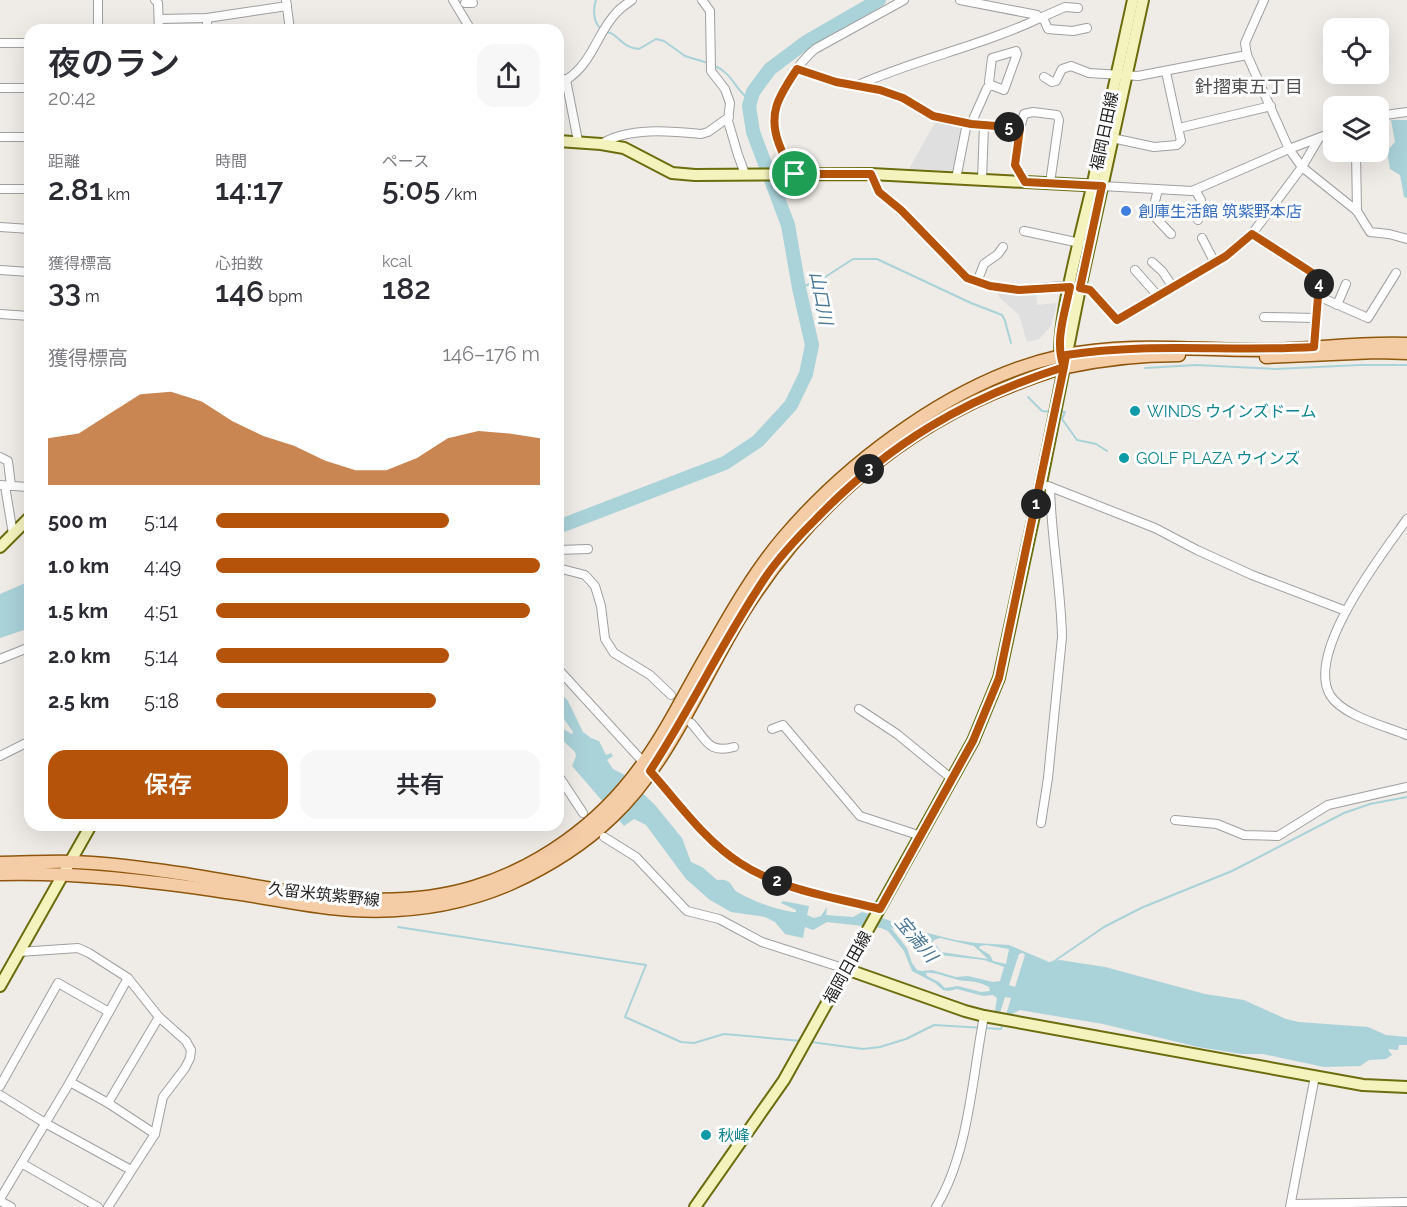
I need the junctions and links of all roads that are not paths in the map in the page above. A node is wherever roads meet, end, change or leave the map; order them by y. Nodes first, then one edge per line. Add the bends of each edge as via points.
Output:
1 (98, 0) edge
2 (155, 0) edge
3 (453, 0) edge
4 (467, 0) edge
5 (472, 0) edge
6 (632, 0) edge
7 (702, 0) edge
8 (904, 0) edge
9 (960, 0) edge
10 (1133, 0) edge
11 (1143, 0) edge
12 (1264, 0) edge
13 (286, 3) edge
14 (1078, 8) dead end
15 (207, 18) junction
16 (1040, 18) junction
17 (159, 19) junction
18 (98, 24) edge
19 (159, 24) edge
20 (207, 24) edge
21 (289, 24) edge
22 (467, 24) edge
23 (1087, 28) dead end
24 (0, 43) edge
25 (24, 43) edge
26 (1247, 55) junction
27 (797, 69) junction
28 (1166, 72) junction
29 (1122, 74) junction
30 (1044, 77) dead end
31 (564, 78) edge
32 (991, 85) junction
33 (564, 86) edge
34 (855, 86) junction
35 (0, 88) edge
36 (24, 88) edge
37 (1271, 106) junction
38 (1407, 112) edge
39 (1389, 114) edge
40 (729, 117) junction
41 (969, 124) junction
42 (984, 125) junction
43 (1020, 128) junction
44 (1179, 128) junction
45 (1323, 136) edge
46 (0, 137) edge
47 (24, 137) edge
48 (1112, 138) junction
49 (1319, 138) junction
50 (564, 141) edge
51 (578, 141) junction
52 (601, 144) junction
53 (1289, 149) junction
54 (1356, 162) edge
55 (1302, 167) junction
56 (749, 174) junction
57 (792, 174) junction
58 (871, 174) junction
59 (956, 179) junction
60 (982, 180) junction
61 (1025, 182) junction
62 (1050, 183) junction
63 (1097, 186) junction
64 (0, 189) edge
65 (24, 189) edge
66 (1158, 189) junction
67 (1195, 190) junction
68 (1357, 211) junction
69 (1198, 220) dead end
70 (0, 226) edge
71 (24, 228) edge
72 (1024, 231) dead end
73 (1170, 234) dead end
74 (1252, 234) junction
75 (1202, 238) dead end
76 (1407, 239) edge
77 (1080, 243) junction
78 (1003, 247) dead end
79 (1152, 262) dead end
80 (1215, 263) junction
81 (0, 270) edge
82 (1135, 270) dead end
83 (24, 272) edge
84 (1396, 273) dead end
85 (977, 282) junction
86 (1346, 284) dead end
87 (1075, 287) junction
88 (1173, 287) junction
89 (1158, 296) junction
90 (1318, 296) junction
91 (1337, 305) junction
92 (0, 314) edge
93 (24, 316) edge
94 (1264, 317) dead end
95 (1316, 318) junction
96 (1407, 344) edge
97 (1314, 347) junction
98 (1407, 353) edge
99 (1063, 359) junction
100 (0, 458) edge
101 (5, 485) edge
102 (1046, 485) junction
103 (24, 487) edge
104 (1407, 519) edge
105 (24, 523) edge
106 (13, 534) junction
107 (0, 547) edge
108 (588, 549) dead end
109 (564, 550) edge
110 (564, 569) edge
111 (1346, 611) junction
112 (24, 649) edge
113 (0, 659) edge
114 (564, 676) edge
115 (671, 695) dead end
116 (860, 708) dead end
117 (691, 723) dead end
118 (772, 729) dead end
119 (1407, 735) edge
120 (24, 744) edge
121 (734, 747) dead end
122 (0, 756) edge
123 (645, 769) junction
124 (952, 778) junction
125 (564, 784) edge
126 (1407, 787) edge
127 (612, 809) junction
128 (583, 813) dead end
129 (1175, 820) dead end
130 (1041, 823) dead end
131 (88, 831) edge
132 (921, 836) junction
133 (604, 837) dead end
134 (70, 862) junction
135 (0, 863) edge
136 (0, 874) edge
137 (63, 874) junction
138 (879, 911) junction
139 (19, 952) junction
140 (848, 966) junction
141 (128, 978) junction
142 (0, 986) edge
143 (109, 1012) junction
144 (984, 1016) junction
145 (159, 1017) junction
146 (1315, 1076) junction
147 (70, 1082) junction
148 (0, 1086) edge
149 (1407, 1087) edge
150 (0, 1095) edge
151 (108, 1103) junction
152 (45, 1123) junction
153 (155, 1134) junction
154 (23, 1164) junction
155 (131, 1170) junction
156 (0, 1200) edge
157 (1407, 1202) edge
158 (1290, 1205) edge
159 (11, 1207) edge
160 (98, 1207) edge
161 (108, 1207) edge
162 (695, 1207) edge
163 (936, 1207) edge

1 - 18 street
2 - 17 street
3 - 22 street
4 - 5 street via 465,3 473,3
6 - 31 street via 616,12 574,75
7 - 40 street via 710,11 711,71 725,89
8 - 27 street via 815,49
9 - 16 street
10 - 29 main road, 福岡日田線
11 - 29 main road, 福岡日田線
12 - 26 street via 1245,43
13 - 15 street
13 - 21 street
14 - 16 street via 1065,7
15 - 17 street
15 - 20 street
16 - 23 street via 1048,29
16 - 34 street via 1014,31
17 - 19 street
24 - 25 street
26 - 28 street
26 - 37 street
27 - 34 street
27 - 57 street via 777,102 773,128
28 - 29 street
28 - 44 street
29 - 30 street via 1089,73 1071,66 1062,69 1056,81
29 - 48 main road, 福岡日田線
29 - 63 main road, 福岡日田線
32 - 32 street via 1004,90 1016,51 992,58
32 - 41 street
33 - 51 street
34 - 41 street via 880,90 933,116
35 - 36 street
37 - 44 street
37 - 53 street
38 - 39 street
40 - 52 street via 701,134 654,131 610,138
40 - 56 street via 738,155
41 - 42 street
41 - 59 street
42 - 43 street
42 - 60 street
43 - 61 street via 1015,165
43 - 62 street via 1024,114 1057,116
44 - 48 street via 1181,141 1177,145 1154,147
45 - 49 street
46 - 47 street
48 - 63 main road, 福岡日田線
49 - 53 street
49 - 55 street
50 - 51 main road
51 - 52 main road
52 - 56 main road via 624,148 672,173
53 - 55 street
53 - 67 street
54 - 68 street
55 - 68 street
55 - 74 street
56 - 57 main road
57 - 58 main road
58 - 59 main road
58 - 85 street via 879,192 967,278
59 - 60 main road
60 - 61 main road
61 - 62 main road
62 - 63 main road
63 - 66 street
63 - 77 main road, 福岡日田線
63 - 87 main road, 福岡日田線
64 - 65 street
66 - 67 street
66 - 73 street via 1152,214
67 - 69 street via 1201,200
68 - 76 street via 1370,232
70 - 71 street
72 - 77 street
74 - 80 street
74 - 90 street via 1311,272 1319,284
75 - 80 street
77 - 87 main road, 福岡日田線
78 - 85 street via 984,264
79 - 88 street
80 - 88 street
81 - 83 street
82 - 89 street
84 - 91 street via 1368,318
85 - 87 street via 1019,290
86 - 91 street
87 - 89 street via 1090,290 1117,320
87 - 99 main road, 福岡日田線 via 1060,339
88 - 89 street
90 - 91 street
90 - 95 street
92 - 93 street
94 - 95 street
95 - 97 street
96 - 97 main road
97 - 99 main road via 1125,348
98 - 99 main road via 1281,357 1176,354
99 - 102 main road, 福岡日田線
99 - 123 main road, 久留米筑紫野線 via 955,411 900,444 838,495 768,574 671,739
100 - 101 street via 8,461
101 - 103 street
101 - 106 street
102 - 111 street via 1155,528 1252,575
102 - 124 main road, 福岡日田線 via 999,678 973,741
102 - 130 street via 1062,637
104 - 111 street
105 - 106 main road
106 - 107 main road
108 - 109 street
110 - 115 street via 585,574 595,586 605,639 614,653 650,675
111 - 119 street via 1327,657 1325,675 1330,694 1349,712
112 - 113 street
114 - 123 street
116 - 124 street
117 - 121 street via 713,749
118 - 132 street via 783,725 860,816
120 - 122 street
123 - 127 main road, 久留米筑紫野線
123 - 138 street via 708,836 739,862 788,886
124 - 132 main road, 福岡日田線
125 - 128 street
126 - 129 street via 1328,805 1278,836 1244,835 1217,824
127 - 134 main road, 久留米筑紫野線 via 508,874 434,897 348,900 166,872
127 - 137 main road, 久留米筑紫野線 via 559,857 511,884 477,896 402,910 349,910 217,890
131 - 134 main road
132 - 138 main road, 福岡日田線
133 - 140 street via 636,857 687,911 719,919 762,942
134 - 135 main road, 久留米筑紫野線
134 - 137 main road
136 - 137 main road, 久留米筑紫野線
137 - 139 main road
138 - 140 main road, 福岡日田線
139 - 141 street via 78,948
139 - 142 main road
140 - 144 main road
140 - 162 main road, 福岡日田線 via 784,1080
141 - 143 street
141 - 145 street
143 - 147 street
143 - 148 street via 58,983
144 - 146 main road
144 - 163 street via 964,1139 948,1188
145 - 151 street
145 - 153 street via 191,1050 185,1068 163,1097
146 - 149 main road
146 - 158 street
147 - 151 street
147 - 152 street
150 - 152 street
151 - 153 street
152 - 154 street
152 - 155 street
153 - 155 street
154 - 156 street
154 - 160 street
155 - 161 street
156 - 159 street
157 - 158 street

